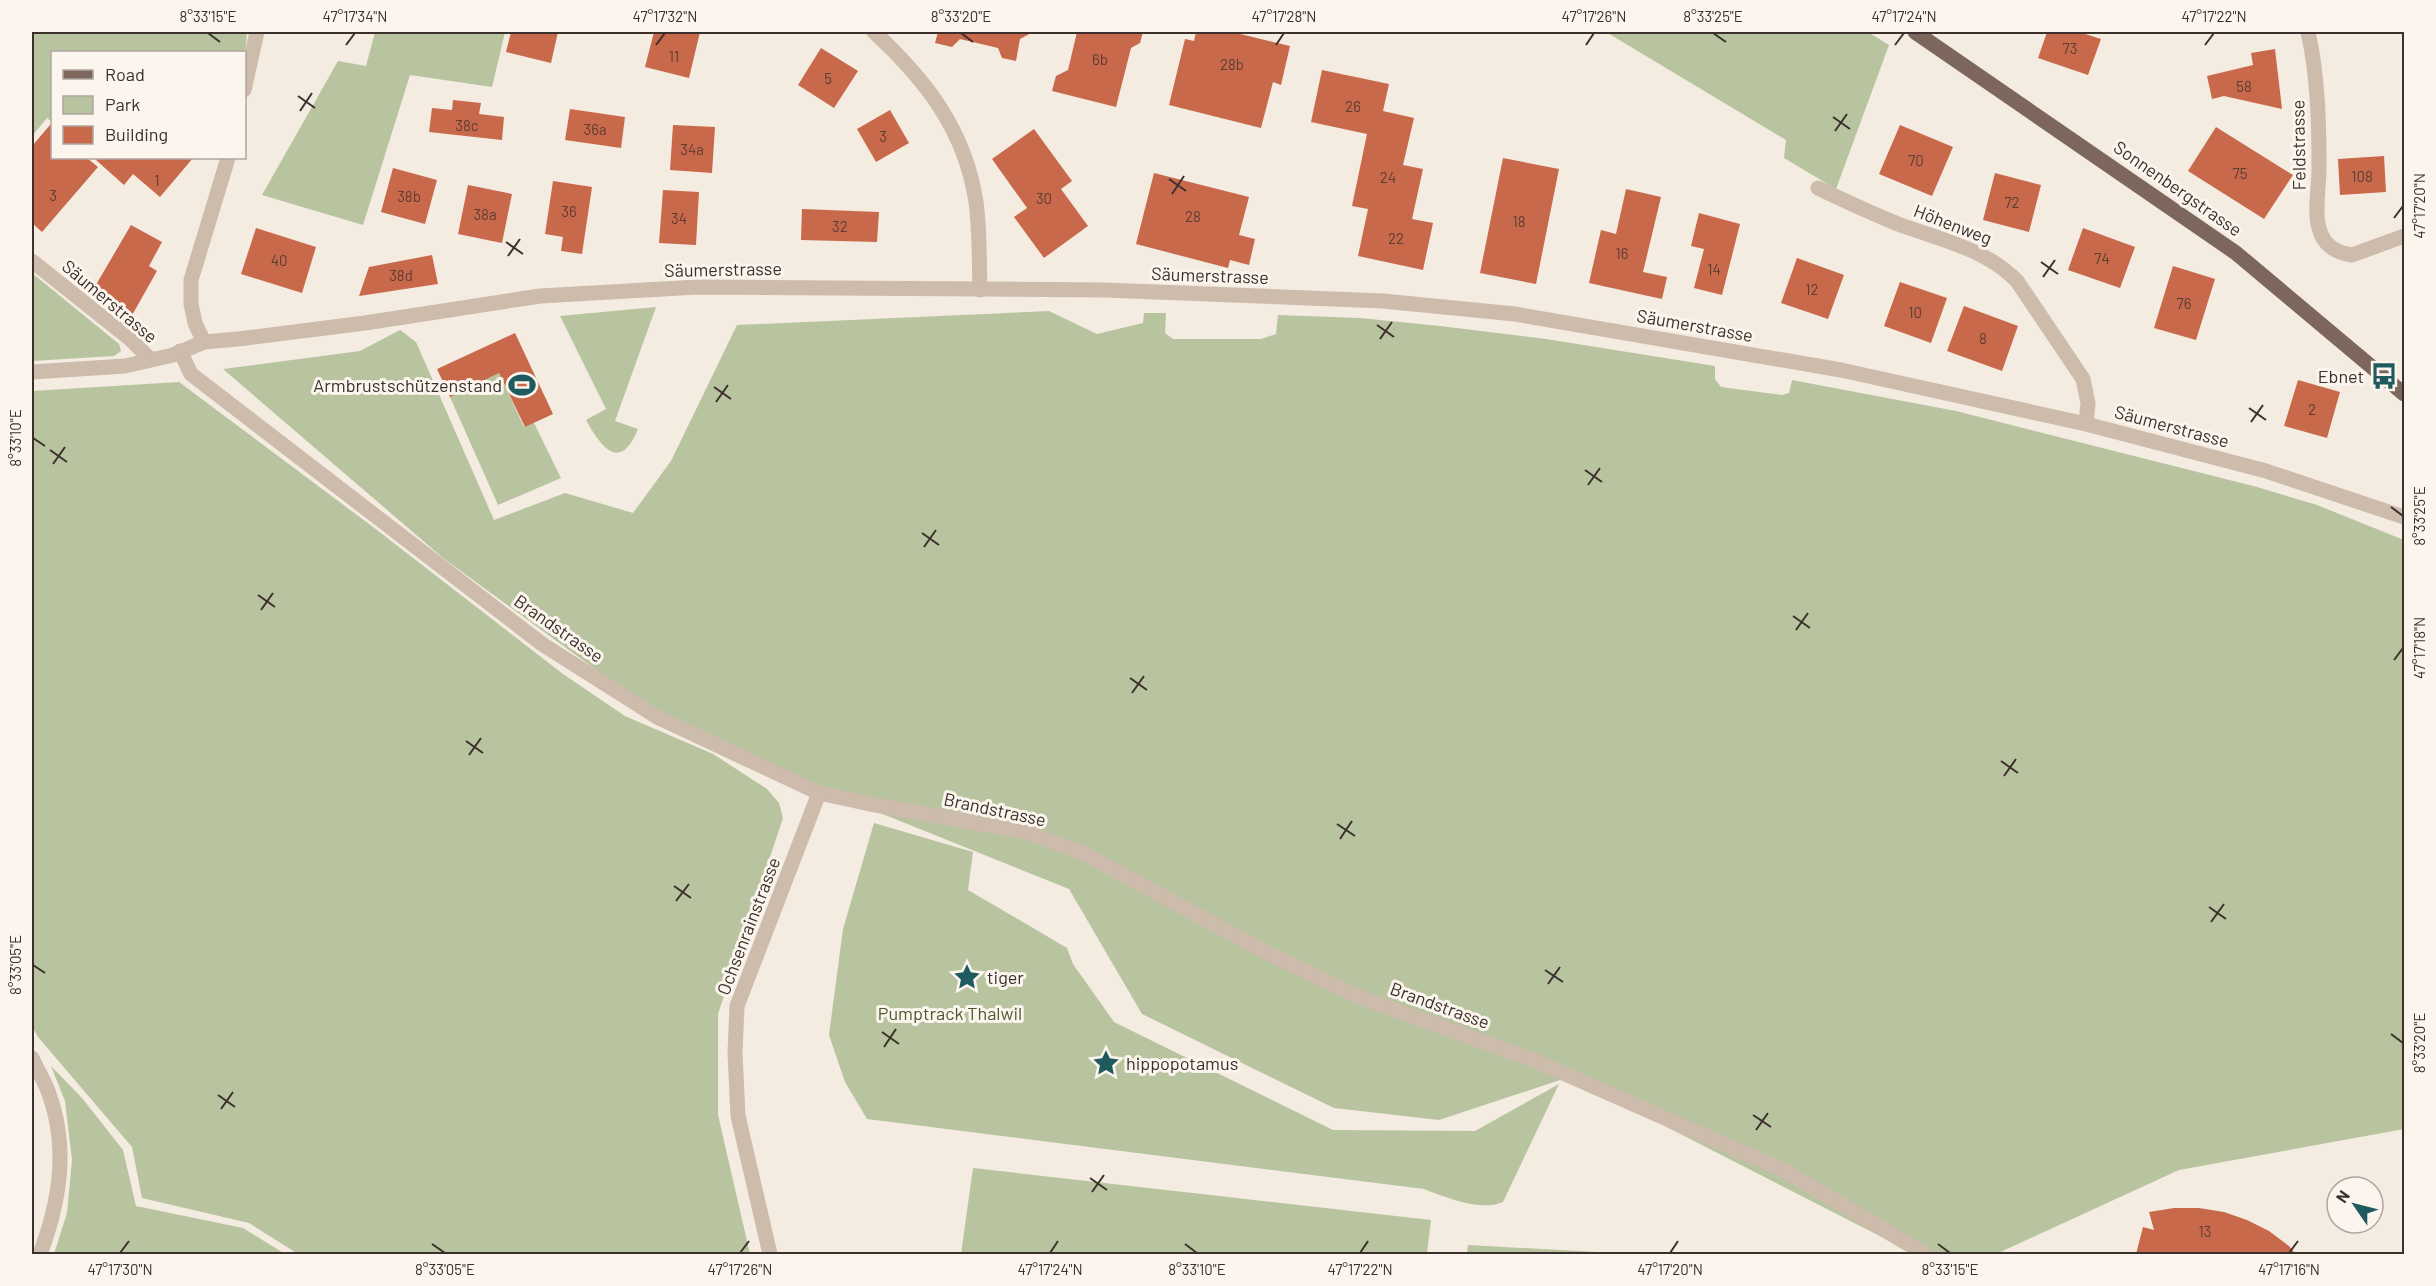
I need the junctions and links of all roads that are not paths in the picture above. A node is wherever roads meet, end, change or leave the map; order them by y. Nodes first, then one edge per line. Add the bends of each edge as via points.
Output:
1 (257, 32) edge
2 (874, 32) edge
3 (1915, 32) edge
4 (2308, 32) edge
5 (246, 81) edge
6 (228, 159) edge
7 (1818, 188) dead end
8 (2404, 236) edge
9 (32, 261) edge
10 (980, 290) junction
11 (204, 342) junction
12 (180, 351) junction
13 (150, 359) junction
14 (32, 372) edge
15 (2404, 394) edge
16 (2086, 424) junction
17 (2404, 517) edge
18 (819, 793) junction
19 (32, 1058) edge
20 (42, 1250) edge
21 (770, 1254) edge
22 (1925, 1254) edge

1 - 5 street
2 - 10 street via 907,63 929,92 951,125 967,160 976,204
3 - 15 main road, Sonnenbergstrasse via 2236,253
4 - 8 street, Feldstrasse via 2319,126 2318,223 2326,243 2352,255
6 - 11 street via 190,280 195,323
7 - 16 street, Höhenweg via 1988,257 2005,268 2083,379 2088,403
9 - 13 street, Säumerstrasse
10 - 11 street, Säumerstrasse via 708,287 540,296
10 - 16 street, Säumerstrasse via 1105,290 1383,301 1515,314 1841,370
11 - 12 street, Säumerstrasse
12 - 13 street, Säumerstrasse
12 - 18 street, Brandstrasse via 191,374 542,644 657,717
13 - 14 street via 124,366
16 - 17 street, Säumerstrasse via 2266,471
18 - 21 street, Ochsenrainstrasse via 738,1006 738,1116
18 - 22 street, Brandstrasse via 1026,832 1083,853 1269,954 1359,997 1531,1059 1785,1171
19 - 20 street via 49,1091 60,1139 55,1214

